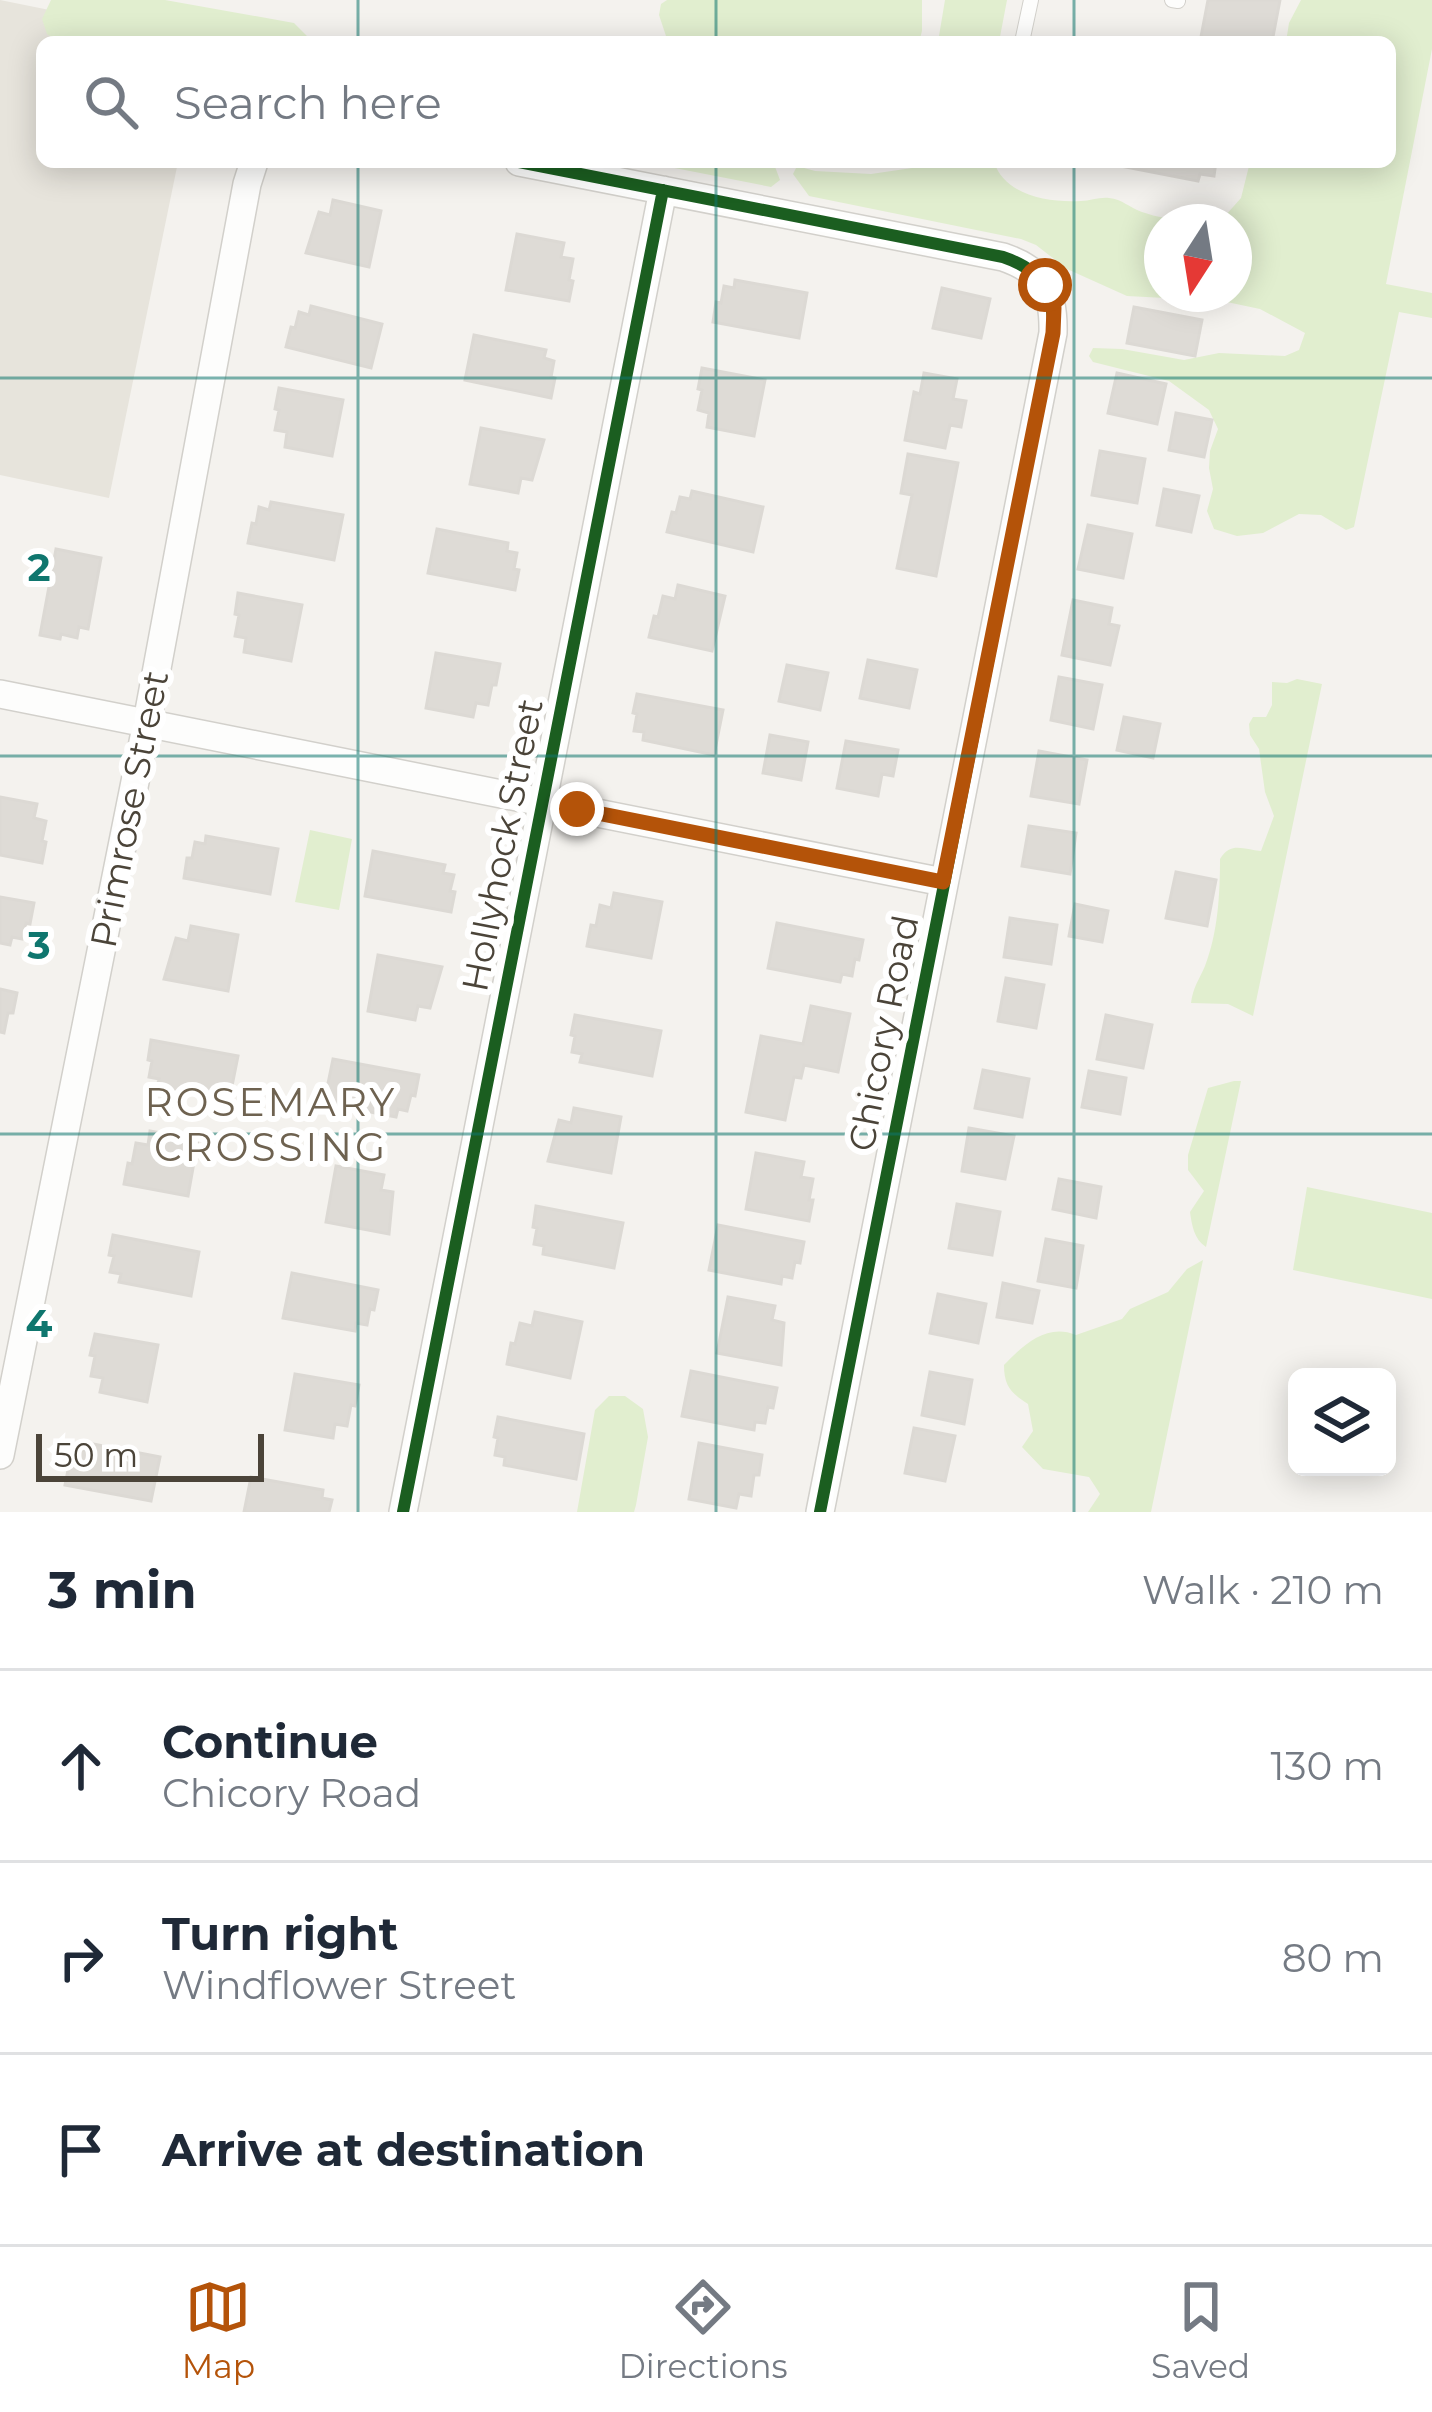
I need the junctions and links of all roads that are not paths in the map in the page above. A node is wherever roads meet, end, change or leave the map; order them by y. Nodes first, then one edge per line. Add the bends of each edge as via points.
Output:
1 (1031, 0) edge
2 (1023, 36) edge
3 (252, 168) edge
4 (550, 168) edge
5 (663, 190) junction
6 (0, 694) edge
7 (146, 722) junction
8 (540, 802) junction
9 (943, 882) junction
10 (0, 1455) edge
11 (403, 1512) edge
12 (820, 1512) edge

1 - 2 lane
3 - 7 street, Primrose Street
4 - 5 street
5 - 8 street, Hollyhock Street
5 - 9 street, Chicory Road via 1003,257 1045,285 1053,333
6 - 7 street
7 - 8 street
7 - 10 street, Primrose Street
8 - 9 street
8 - 11 street, Hollyhock Street
9 - 12 street, Chicory Road

